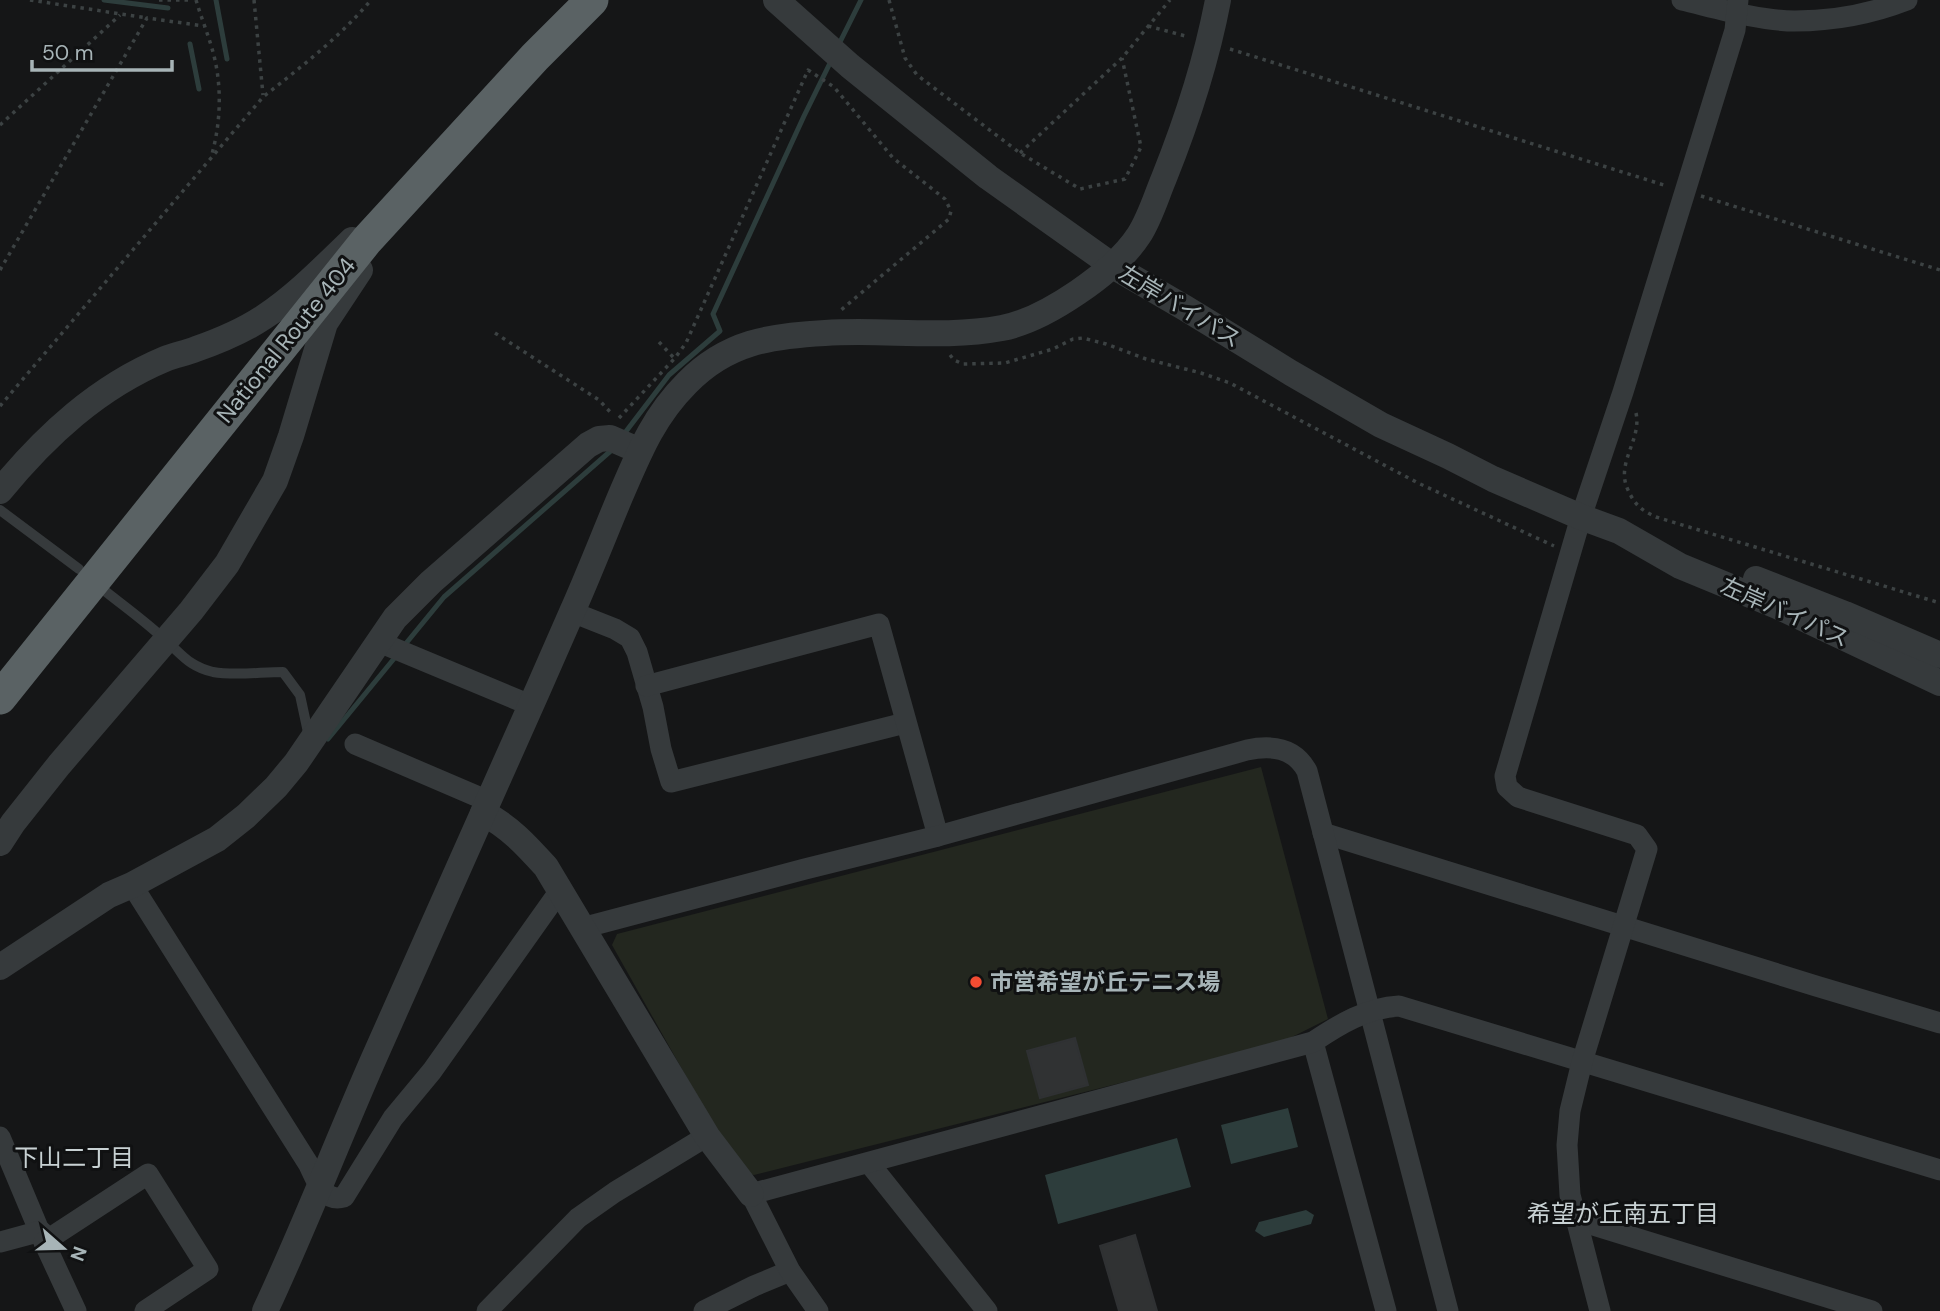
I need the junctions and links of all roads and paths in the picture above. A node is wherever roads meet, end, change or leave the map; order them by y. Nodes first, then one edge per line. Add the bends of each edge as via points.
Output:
1 (30, 0) edge
2 (159, 0) edge
3 (194, 0) edge
4 (254, 0) edge
5 (371, 0) edge
6 (592, 0) edge
7 (776, 0) edge
8 (889, 0) edge
9 (1170, 0) edge
10 (1218, 0) edge
11 (1682, 0) edge
12 (1907, 0) edge
13 (1737, 7) edge
14 (120, 15) junction
15 (147, 18) junction
16 (204, 26) junction
17 (1147, 26) junction
18 (1207, 41) junction
19 (1122, 58) junction
20 (263, 97) junction
21 (0, 125) edge
22 (462, 135) junction
23 (1020, 153) junction
24 (212, 156) junction
25 (1684, 191) junction
26 (1113, 266) junction
27 (0, 270) edge
28 (1940, 270) edge
29 (835, 332) junction
30 (495, 333) dead end
31 (939, 335) junction
32 (659, 342) dead end
33 (683, 368) junction
34 (1623, 392) junction
35 (0, 406) edge
36 (640, 451) junction
37 (0, 491) edge
38 (0, 510) edge
39 (1581, 517) junction
40 (1632, 538) junction
41 (1563, 550) dead end
42 (79, 569) dead end
43 (106, 591) dead end
44 (1940, 603) edge
45 (572, 612) junction
46 (166, 640) junction
47 (379, 642) junction
48 (1940, 656) edge
49 (1940, 683) edge
50 (646, 685) junction
51 (0, 698) edge
52 (530, 705) junction
53 (905, 723) junction
54 (311, 743) junction
55 (355, 744) dead end
56 (486, 807) junction
57 (1323, 833) junction
58 (938, 836) junction
59 (0, 843) edge
60 (132, 885) junction
61 (561, 889) junction
62 (1623, 926) junction
63 (582, 928) junction
64 (0, 967) edge
65 (1369, 1011) junction
66 (1940, 1023) edge
67 (1312, 1042) junction
68 (1582, 1062) junction
69 (707, 1136) junction
70 (0, 1137) edge
71 (869, 1163) junction
72 (1940, 1170) edge
73 (319, 1186) junction
74 (751, 1194) junction
75 (1577, 1220) junction
76 (42, 1237) junction
77 (0, 1242) edge
78 (790, 1271) junction
79 (1820, 1303) edge
80 (76, 1311) edge
81 (145, 1311) edge
82 (265, 1311) edge
83 (487, 1311) edge
84 (704, 1311) edge
85 (818, 1311) edge
86 (987, 1311) edge
87 (1387, 1311) edge
88 (1448, 1311) edge
89 (1600, 1311) edge
90 (1872, 1311) edge

1 - 14 path
2 - 3 path
3 - 16 path
4 - 20 path
5 - 20 path via 312,58
6 - 22 highway, National Route 404
7 - 26 street, 左岸バイパス via 988,177
8 - 23 path via 905,58 917,75
9 - 17 path
10 - 18 street
11 - 13 street
12 - 13 street via 1839,19 1792,22
13 - 25 street via 1735,30
14 - 15 path
14 - 21 path
15 - 16 path
15 - 27 path
16 - 24 path via 213,52 219,104
17 - 18 path
17 - 19 path
18 - 25 path
18 - 26 street via 1180,136 1150,213
19 - 23 path
19 - 23 path via 1141,147 1125,179 1080,189
20 - 24 path
22 - 37 street via 289,299 230,336 167,358 115,385 62,424
22 - 46 street via 372,252 325,323 275,481 227,564
22 - 51 highway, National Route 404 via 367,240
24 - 35 path
25 - 28 path
25 - 34 street
26 - 31 street via 1032,319 1004,328
26 - 39 street, 左岸バイパス via 1381,425
29 - 31 street
29 - 33 street via 767,338
29 - 33 path via 841,309 949,219 951,211 944,199 893,158 834,87 808,70 686,343
30 - 33 path via 599,400 618,420
31 - 41 path via 954,360 963,364 1005,363 1083,338 1201,373 1230,383 1419,484
32 - 33 path
33 - 36 street
34 - 39 street
34 - 44 path via 1637,414 1638,426 1623,472 1640,509
36 - 45 street
36 - 47 street via 610,438 588,445 431,582 395,618
38 - 42 lane
39 - 40 street, 左岸バイパス
39 - 62 street via 1505,776 1507,787 1518,797 1637,835 1647,849
40 - 48 street, 左岸バイパス via 1714,563
40 - 49 street, 左岸バイパス via 1680,566
43 - 46 lane
45 - 50 street via 630,638
45 - 52 street
46 - 54 lane via 181,657 214,672 283,672 300,695
46 - 59 street via 59,765
47 - 52 street
47 - 54 street
50 - 53 street via 671,782
50 - 53 street via 879,624
52 - 56 street
53 - 58 street
54 - 60 street via 246,816 217,839
55 - 56 street
56 - 61 street via 546,867
56 - 73 street
57 - 58 street via 1301,760 1287,751 1259,747
57 - 62 street
57 - 65 street
58 - 63 street
60 - 64 street via 109,895
60 - 73 street
61 - 63 street
61 - 73 street via 432,1071 393,1118 344,1197 338,1199
62 - 66 street
62 - 68 street
63 - 69 street
65 - 67 street
65 - 68 street via 1399,1006
65 - 88 street
67 - 71 street
67 - 87 street
68 - 72 street
68 - 75 street via 1567,1145 1570,1195
69 - 74 street
69 - 83 street via 578,1218
70 - 76 street
71 - 74 street
71 - 86 street
73 - 82 street
74 - 78 street
75 - 79 street
75 - 89 street
76 - 77 street
76 - 80 street
76 - 81 street via 148,1174 208,1269
78 - 84 street
78 - 85 street
79 - 90 street

